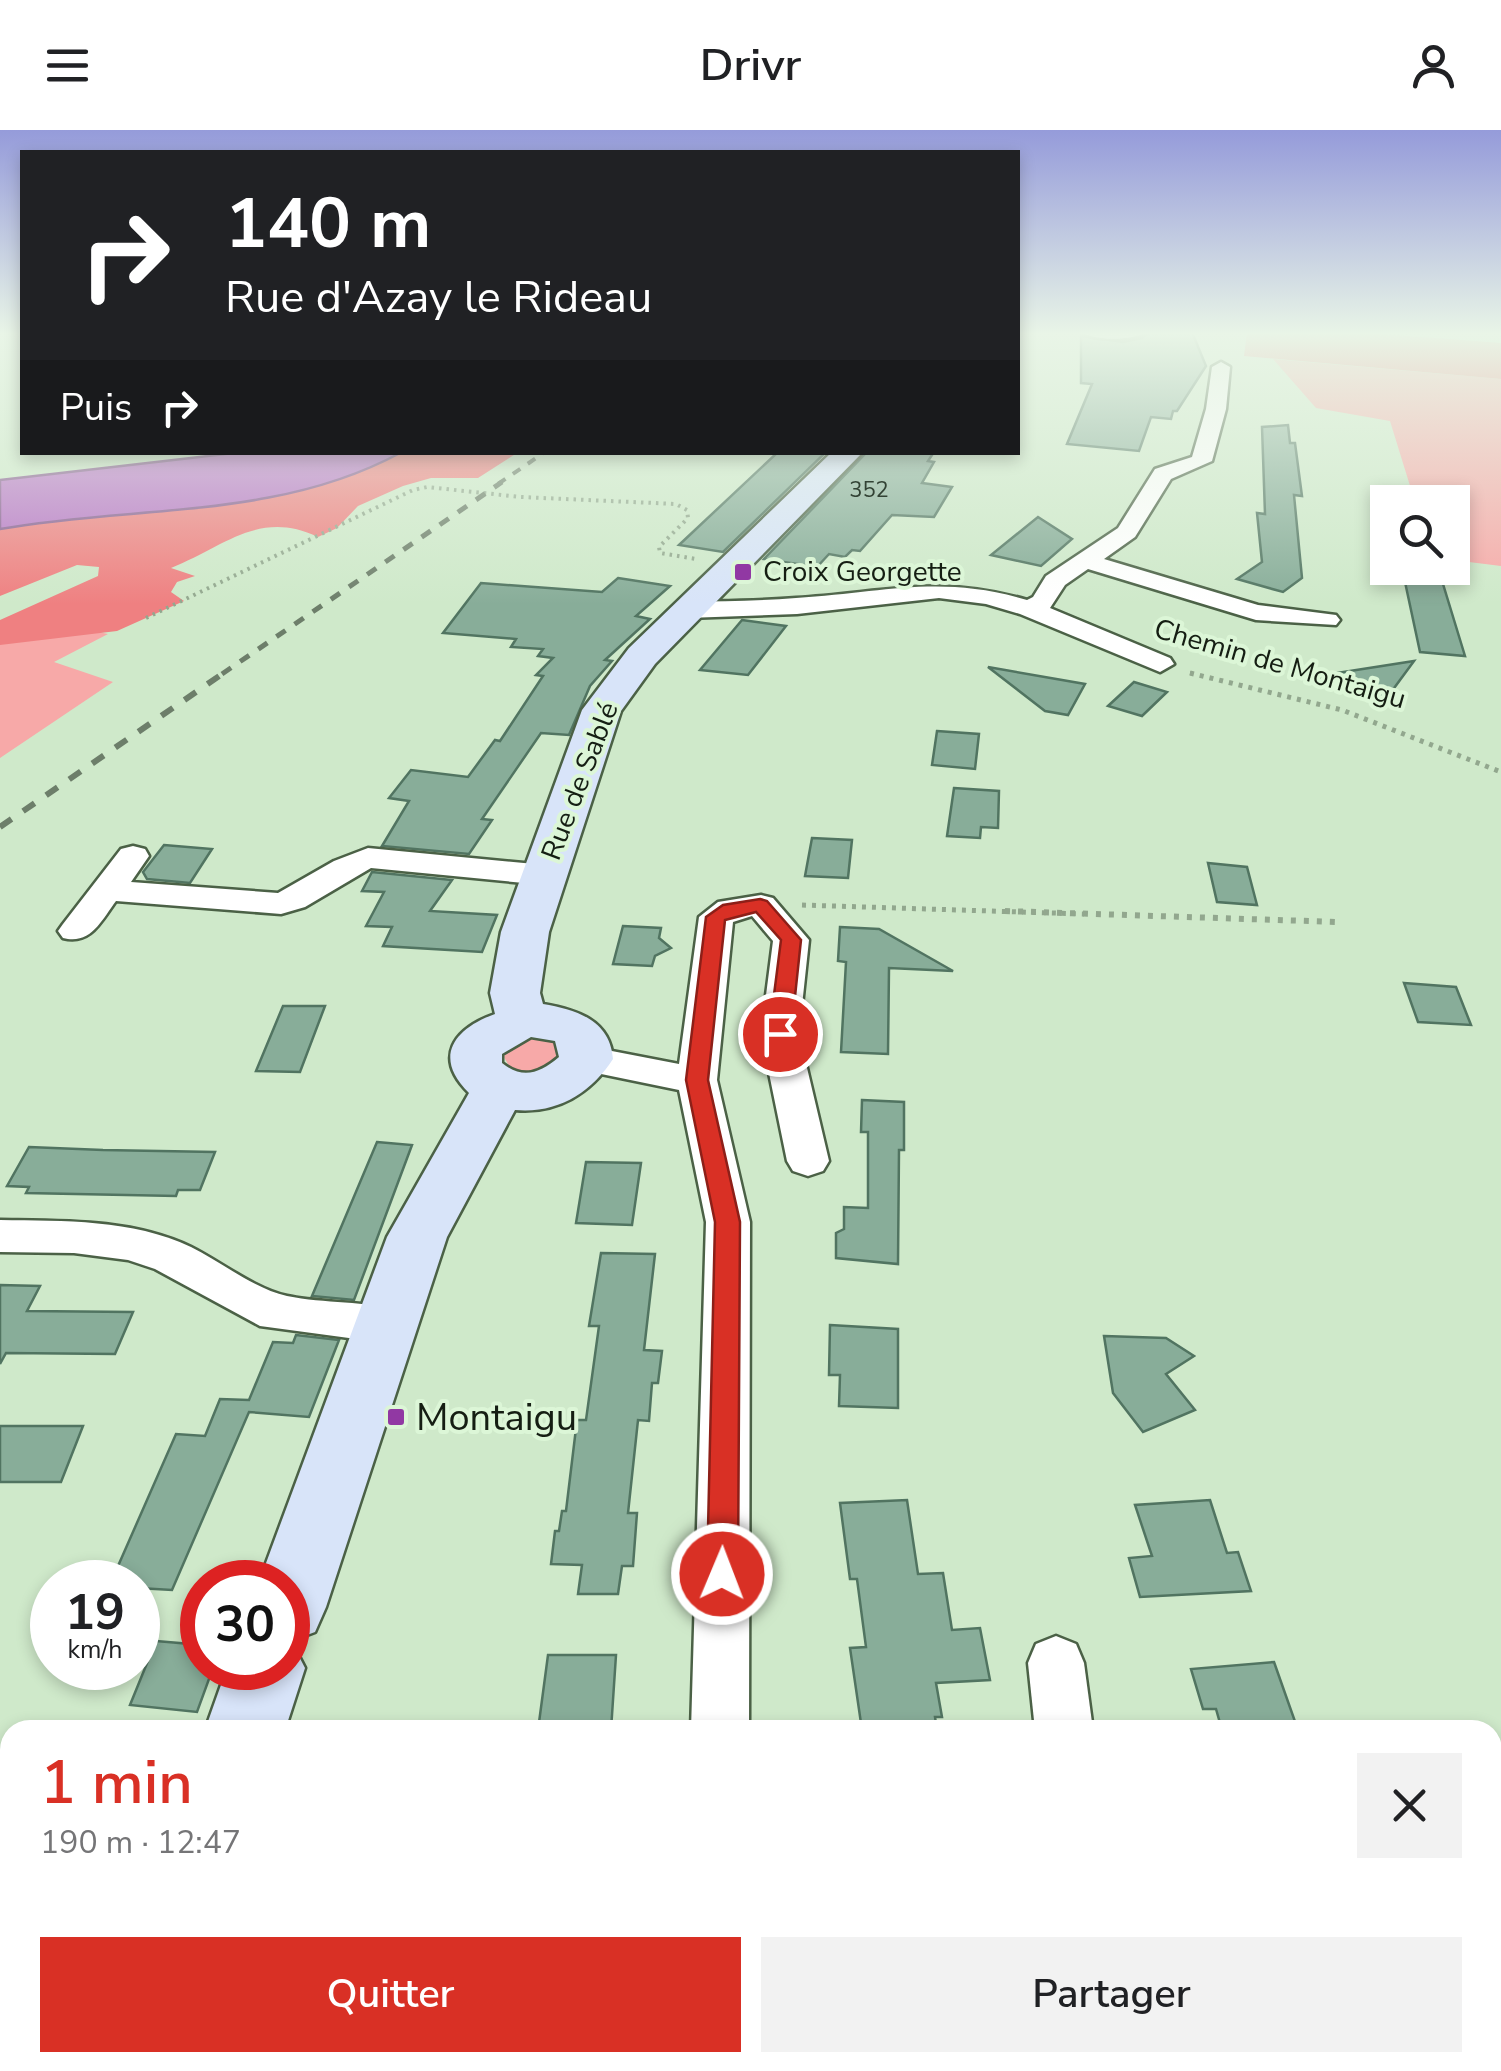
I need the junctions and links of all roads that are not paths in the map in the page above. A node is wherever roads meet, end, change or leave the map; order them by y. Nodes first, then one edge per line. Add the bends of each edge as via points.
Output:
1 (1211, 423) edge
2 (846, 455) edge
3 (1086, 561) junction
4 (1030, 609) junction
5 (687, 610) junction
6 (1327, 620) dead end
7 (1160, 664) road end
8 (133, 856) dead end
9 (545, 875) junction
10 (106, 890) junction
11 (75, 932) dead end
12 (522, 1021) junction
13 (586, 1059) junction
14 (697, 1080) junction
15 (500, 1087) junction
16 (808, 1161) dead end
17 (0, 1236) edge
18 (386, 1325) junction
19 (304, 1560) edge
20 (1056, 1663) dead end
21 (258, 1690) edge
22 (248, 1720) edge
23 (720, 1720) edge
24 (1063, 1720) edge

1 - 3 street via 1205,456 1163,474 1127,532
2 - 5 main road, Rue de Sablé
3 - 4 street
3 - 6 street via 1256,612
4 - 5 street, Chemin de Montaigu via 939,591
4 - 7 street, Chemin de Montaigu
5 - 9 main road, Rue de Sablé via 602,710
8 - 10 street
9 - 10 street via 368,858 281,904
9 - 12 main road, Rue de Sablé via 515,993
10 - 11 street
12 - 13 main road via 572,1028 587,1047
12 - 15 main road via 490,1034 476,1057 478,1069
13 - 14 street
13 - 15 main road via 553,1087
14 - 16 street via 716,917 760,905 791,940 780,1034
14 - 23 street via 728,1222
15 - 18 main road via 417,1237
17 - 18 street via 129,1244 171,1258 276,1313
18 - 19 main road
20 - 24 street
21 - 22 main road

